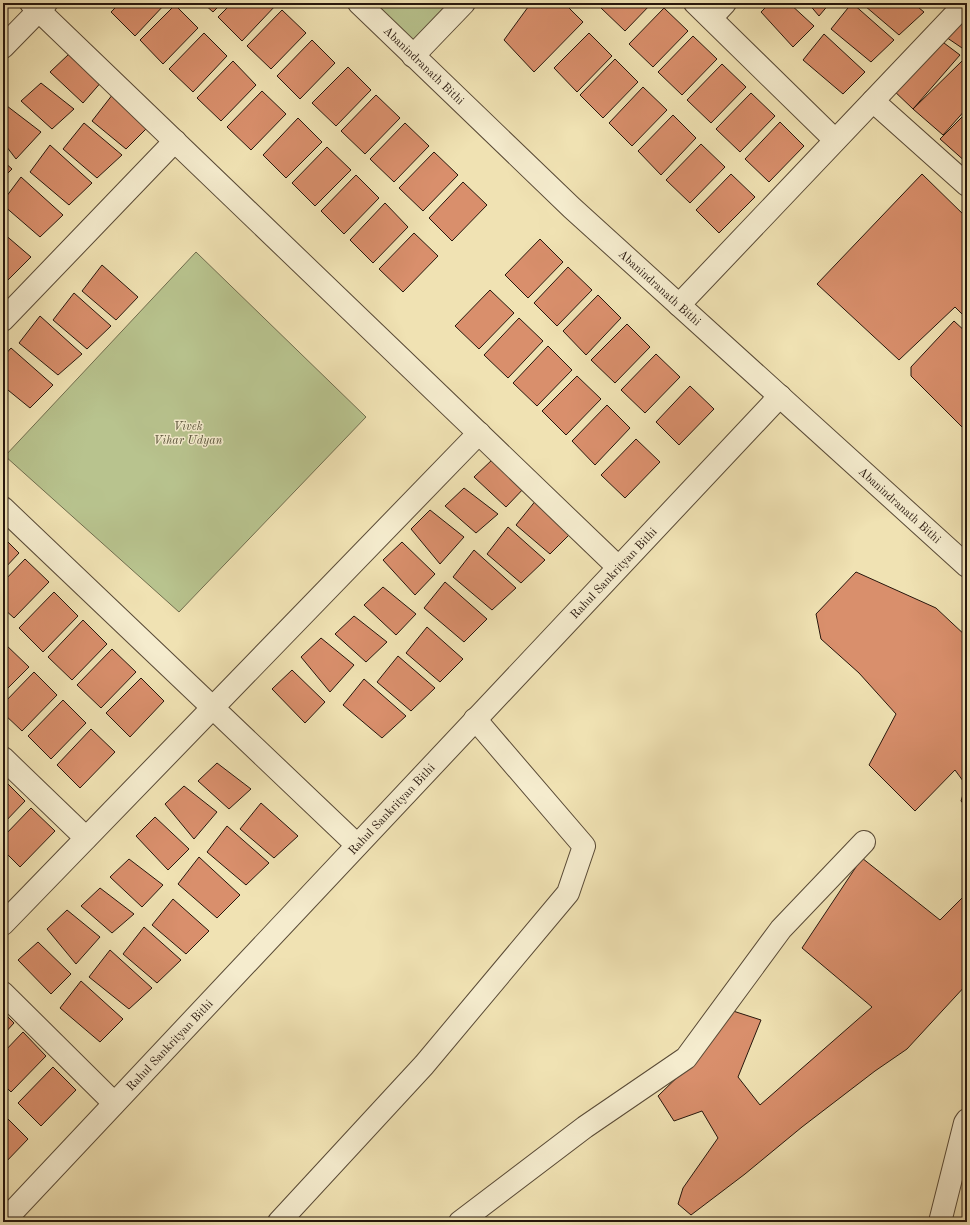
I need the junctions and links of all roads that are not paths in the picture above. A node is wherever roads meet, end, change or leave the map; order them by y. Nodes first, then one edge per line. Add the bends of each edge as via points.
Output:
1 (359, 3) edge
2 (464, 3) edge
3 (695, 3) edge
4 (966, 3) edge
5 (39, 5) edge
6 (718, 11) edge
7 (3, 47) edge
8 (414, 56) junction
9 (873, 101) junction
10 (835, 140) junction
11 (175, 141) junction
12 (967, 185) edge
13 (679, 305) junction
14 (3, 320) edge
15 (780, 396) junction
16 (480, 433) junction
17 (3, 508) edge
18 (967, 566) edge
19 (618, 567) junction
20 (213, 708) junction
21 (475, 719) junction
22 (3, 758) edge
23 (86, 838) junction
24 (864, 842) dead end
25 (357, 845) junction
26 (3, 924) edge
27 (3, 993) edge
28 (114, 1103) junction
29 (967, 1120) edge
30 (3, 1222) edge
31 (279, 1222) edge
32 (460, 1222) edge
33 (940, 1222) edge

1 - 8 street, Abanindranath Bithi
2 - 8 street
3 - 6 street
4 - 9 street
5 - 7 street
5 - 11 street
6 - 10 street
8 - 13 street, Abanindranath Bithi via 572,208
9 - 10 street
9 - 12 street
10 - 13 street
11 - 14 street
11 - 16 street
13 - 15 street, Abanindranath Bithi
15 - 18 street, Abanindranath Bithi
15 - 19 street, Rahul Sankrityan Bithi
16 - 19 street
16 - 20 street
17 - 20 street
19 - 21 street, Rahul Sankrityan Bithi
20 - 23 street
20 - 25 street
21 - 25 street, Rahul Sankrityan Bithi
21 - 31 street via 584,846 568,893 424,1065
22 - 23 street
23 - 26 street
24 - 32 street via 781,929 686,1058 585,1127
25 - 28 street, Rahul Sankrityan Bithi
27 - 28 street
28 - 30 street, Rahul Sankrityan Bithi
29 - 33 street

